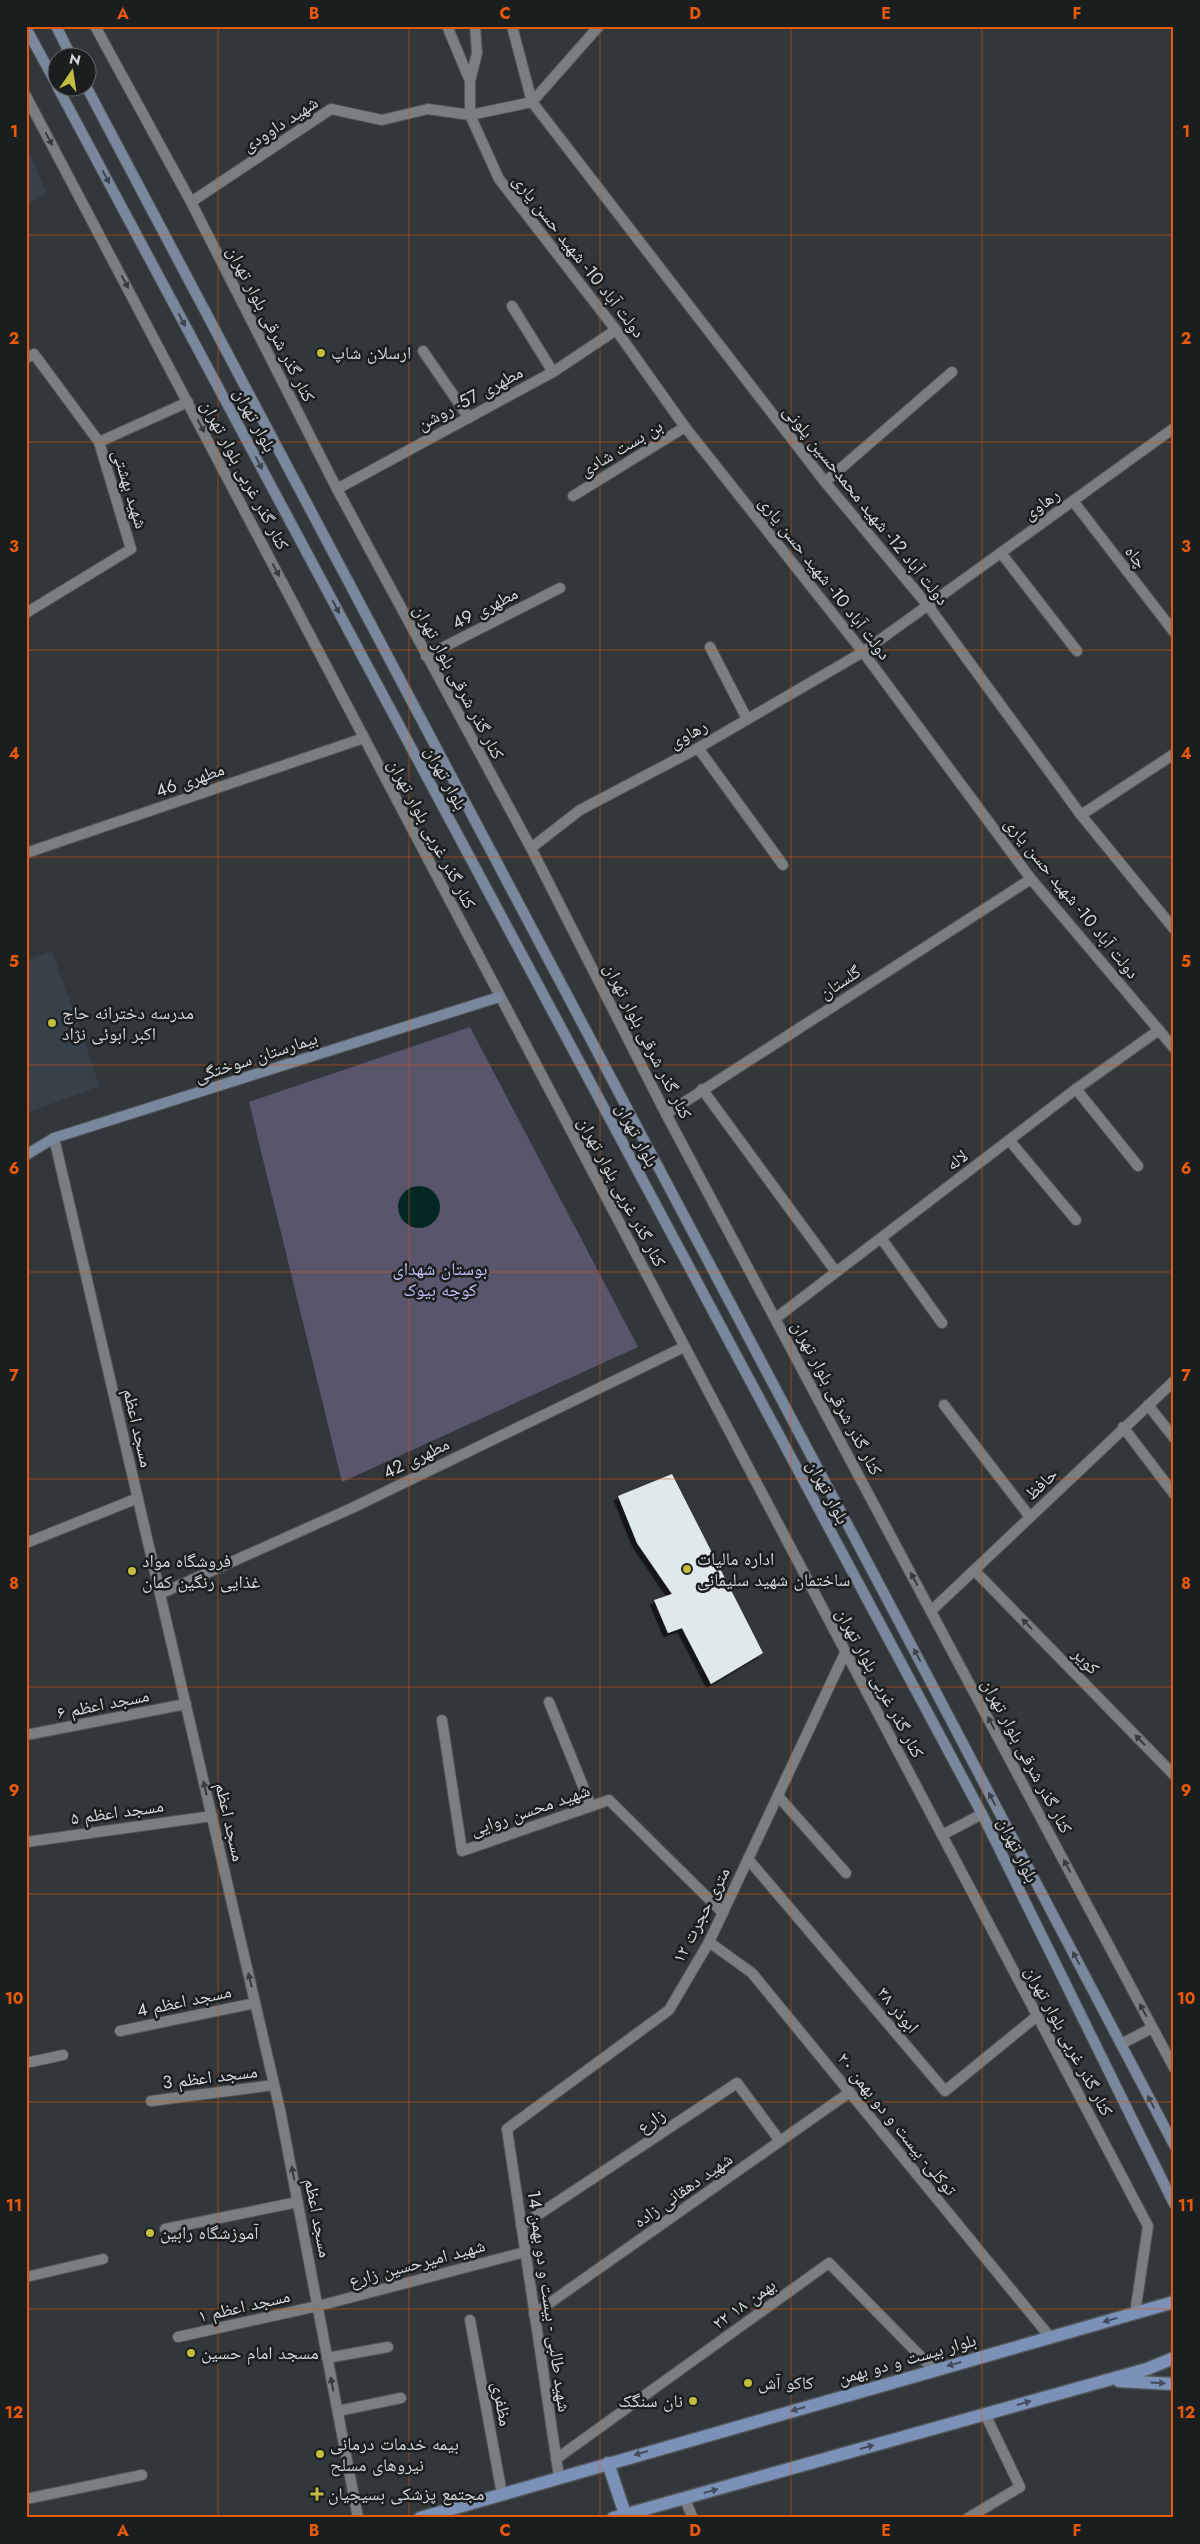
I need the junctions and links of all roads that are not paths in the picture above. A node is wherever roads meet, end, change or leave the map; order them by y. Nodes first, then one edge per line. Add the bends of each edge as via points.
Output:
1 (56, 26) edge
2 (95, 26) edge
3 (447, 26) edge
4 (475, 26) edge
5 (512, 26) edge
6 (599, 26) edge
7 (26, 28) edge
8 (67, 48) edge
9 (48, 69) edge
10 (470, 82) junction
11 (26, 96) edge
12 (64, 98) edge
13 (92, 98) edge
14 (532, 102) junction
15 (470, 115) junction
16 (191, 202) junction
17 (512, 306) dead end
18 (616, 330) junction
19 (423, 351) dead end
20 (26, 358) edge
21 (553, 372) junction
22 (952, 372) dead end
23 (188, 402) junction
24 (469, 418) junction
25 (686, 427) junction
26 (1174, 428) edge
27 (99, 442) junction
28 (825, 482) junction
29 (337, 489) junction
30 (573, 496) dead end
31 (1073, 501) junction
32 (1001, 553) junction
33 (560, 588) dead end
34 (929, 607) junction
35 (26, 613) edge
36 (1174, 632) edge
37 (710, 647) dead end
38 (864, 652) junction
39 (1077, 652) dead end
40 (426, 656) junction
41 (747, 719) junction
42 (364, 738) junction
43 (698, 748) junction
44 (1174, 754) edge
45 (1081, 815) junction
46 (531, 848) junction
47 (26, 852) edge
48 (783, 865) dead end
49 (1031, 879) junction
50 (1174, 929) edge
51 (499, 997) junction
52 (1159, 1030) junction
53 (1174, 1048) edge
54 (702, 1089) junction
55 (1076, 1089) junction
56 (666, 1114) junction
57 (54, 1138) junction
58 (1010, 1140) junction
59 (26, 1155) edge
60 (1138, 1166) dead end
61 (1076, 1220) dead end
62 (881, 1238) junction
63 (836, 1272) junction
64 (776, 1318) junction
65 (942, 1323) dead end
66 (684, 1347) junction
67 (1174, 1381) edge
68 (944, 1405) dead end
69 (1148, 1405) junction
70 (1123, 1427) junction
71 (1174, 1438) edge
72 (1174, 1494) edge
73 (138, 1498) junction
74 (1030, 1517) junction
75 (26, 1543) edge
76 (974, 1570) junction
77 (160, 1594) junction
78 (931, 1611) junction
79 (846, 1653) junction
80 (549, 1702) dead end
81 (186, 1704) junction
82 (442, 1720) dead end
83 (26, 1736) edge
84 (1174, 1775) edge
85 (778, 1796) junction
86 (591, 1806) junction
87 (982, 1814) junction
88 (212, 1816) junction
89 (942, 1835) junction
90 (26, 1842) edge
91 (748, 1859) junction
92 (846, 1873) dead end
93 (723, 1913) junction
94 (709, 1942) junction
95 (255, 2002) junction
96 (1037, 2016) junction
97 (1152, 2028) junction
98 (120, 2031) dead end
99 (1121, 2044) junction
100 (64, 2055) dead end
101 (26, 2062) edge
102 (1174, 2068) edge
103 (274, 2086) junction
104 (850, 2092) junction
105 (150, 2101) dead end
106 (507, 2129) joint
107 (780, 2141) junction
108 (1174, 2146) edge
109 (298, 2202) junction
110 (1174, 2204) edge
111 (522, 2226) junction
112 (165, 2229) dead end
113 (525, 2252) junction
114 (103, 2259) dead end
115 (26, 2277) edge
116 (1174, 2302) edge
117 (318, 2306) junction
118 (1135, 2312) junction
119 (534, 2314) junction
120 (470, 2320) dead end
121 (178, 2337) dead end
122 (1050, 2337) junction
123 (388, 2347) dead end
124 (327, 2358) junction
125 (1174, 2358) edge
126 (934, 2370) junction
127 (1106, 2380) junction
128 (1174, 2384) edge
129 (401, 2398) dead end
130 (338, 2411) junction
131 (985, 2414) junction
132 (556, 2459) junction
133 (608, 2463) junction
134 (142, 2475) dead end
135 (559, 2478) junction
136 (502, 2494) junction
137 (684, 2498) junction
138 (26, 2499) edge
139 (619, 2516) edge
140 (358, 2518) edge
141 (420, 2518) edge
142 (692, 2518) edge
143 (968, 2518) edge

1 - 8 main road
2 - 16 street, کنار گذر شرقی بلوار تهران
3 - 10 street
4 - 10 street via 477,53
5 - 14 street
6 - 14 street
7 - 9 main road, بلوار تهران
10 - 15 street
11 -> 23 street, کنار گذر غربی بلوار تهران
12 -> 87 main road, بلوار تهران
99 -> 13 main road, بلوار تهران
14 - 15 street, شهید داوودی
14 - 28 street, دولت آباد 12- شهید محمدحسین پلونی
15 - 16 street, شهید داوودی via 428,109 382,120 331,110
15 - 18 street, دولت آباد 10- شهید حسن یاری via 499,179
16 - 29 street, کنار گذر شرقی بلوار تهران
17 - 21 street
18 - 21 street, مطهری 57- روشن
18 - 25 street, دولت آباد 10- شهید حسن یاری
19 - 24 street
20 - 27 street via 34,354
21 - 24 street, مطهری 57- روشن
22 - 28 street
23 - 27 street, شهید بهشتی
23 -> 42 street, کنار گذر غربی بلوار تهران
24 - 29 street, مطهری 57- روشن
25 - 30 street, بن بست شادی
25 - 38 street, دولت آباد 10- شهید حسن یاری
26 - 31 street, رهاوی
27 - 35 street, شهید بهشتی via 131,549
28 - 34 street, دولت آباد 12- شهید محمدحسین پلونی
29 - 40 street, کنار گذر شرقی بلوار تهران
31 - 32 street, رهاوی
31 - 36 street, چاه
32 - 34 street, رهاوی
32 - 39 street
33 - 40 street, مطهری 49
34 - 38 street, رهاوی
34 - 45 street, دولت آباد 12- شهید محمدحسین پلونی
37 - 41 street
38 - 41 street, رهاوی
38 - 49 street, دولت آباد 10- شهید حسن یاری
40 - 46 street, کنار گذر شرقی بلوار تهران
41 - 43 street, رهاوی
42 - 47 street, مطهری 46
42 - 51 street, کنار گذر غربی بلوار تهران
43 - 46 street, رهاوی via 580,810
43 - 48 street
44 - 45 street
45 - 50 street, دولت آباد 12- شهید محمدحسین پلونی
46 - 56 street, کنار گذر شرقی بلوار تهران
49 - 52 street, دولت آباد 10- شهید حسن یاری
49 - 54 street, گلستان
51 - 57 main road, بیمارستان سوختگی
51 - 66 street, کنار گذر غربی بلوار تهران via 582,1148
52 - 53 street, دولت آباد 10- شهید حسن یاری
52 - 55 street, لاله
54 - 56 street, گلستان
54 - 63 street
55 - 58 street, لاله
55 - 60 street
56 - 64 street, کنار گذر شرقی بلوار تهران
57 - 59 main road, بیمارستان سوختگی
57 - 73 street, مسجد اعظم
58 - 61 street
58 - 62 street, لاله
62 - 63 street, لاله
62 - 65 street
63 - 64 street, لاله
78 -> 64 street, کنار گذر شرقی بلوار تهران
66 - 77 street, مطهری 42 via 352,1508
66 - 79 street, کنار گذر غربی بلوار تهران
67 - 69 street, حافظ
68 - 74 street
69 - 70 street, حافظ
69 - 71 street
70 - 72 street
70 - 74 street, حافظ
73 - 75 street
73 - 77 street, مسجد اعظم
74 - 76 street, حافظ
76 - 78 street, حافظ
84 -> 76 street, کویر
77 - 81 street, مسجد اعظم
97 -> 78 street, کنار گذر شرقی بلوار تهران
79 - 85 street, ۱۲ متری حجرت
79 - 89 street, کنار گذر غربی بلوار تهران
80 - 86 street
81 - 83 street, مسجد اعظم ۶
88 -> 81 street, مسجد اعظم
82 - 86 street, شهید محسن روایی via 462,1851
85 - 91 street, ۱۲ متری حجرت
85 - 92 street
86 - 93 street, شهید محسن روایی via 609,1800
87 - 89 street
87 - 110 main road, بلوار تهران
88 - 90 street, مسجد اعظم ۵
95 -> 88 street, مسجد اعظم
89 - 96 street, کنار گذر غربی بلوار تهران
91 - 93 street, ۱۲ متری حجرت
91 - 96 street, ۳۸ ابوذر via 945,2091
93 - 94 street, ۱۲ متری حجرت
94 - 104 street, توکلی- بیست و دو بهمن ۲۰ via 752,1973
94 - 106 street, ۱۲ متری حجرت via 669,2010
95 - 98 street, مسجد اعظم 4
95 - 103 street, مسجد اعظم
96 - 118 street, کنار گذر غربی بلوار تهران via 1148,2226
97 - 99 street
97 - 102 street, کنار گذر شرقی بلوار تهران
108 -> 99 main road, بلوار تهران
100 - 101 street
103 - 105 street, مسجد اعظم 3
109 -> 103 street, مسجد اعظم
104 - 107 street, شهید دهقانی زاده
104 - 122 street, توکلی- بیست و دو بهمن ۲۰
106 - 111 street, شهید طالبی - بیست و دو بهمن 14
107 - 111 street, زارع via 737,2083
107 - 119 street, شهید دهقانی زاده
109 - 112 street
109 - 117 street, مسجد اعظم
111 - 113 street, شهید طالبی - بیست و دو بهمن 14
113 - 117 street, شهید امیرحسین زارع
113 - 119 street, شهید طالبی - بیست و دو بهمن 14
114 - 115 street
116 - 118 main road, بلوار بیست و دو بهمن
117 - 121 street, مسجد اعظم ۱
117 - 124 street, مسجد اعظم
118 -> 122 main road, بلوار بیست و دو بهمن
119 - 132 street, شهید طالبی - بیست و دو بهمن 14
120 - 136 street, مظفری
122 -> 126 main road, بلوار بیست و دو بهمن
123 - 124 street
130 -> 124 street, مسجد اعظم
125 - 127 main road
126 - 132 street, ۲۲ بهمن ۱۸ via 830,2263
126 -> 133 main road, بلوار بیست و دو بهمن
127 -> 128 main road
131 -> 127 main road
129 - 130 street
130 - 140 street, مسجد اعظم
137 -> 131 main road
131 - 143 street via 1020,2487
132 - 135 street, شهید طالبی - بیست و دو بهمن 14
133 - 135 main road, بلوار بیست و دو بهمن
133 - 139 main road
134 - 138 street
135 - 136 main road, بلوار بیست و دو بهمن
136 - 141 main road, بلوار بیست و دو بهمن
137 - 139 main road
137 - 142 street

